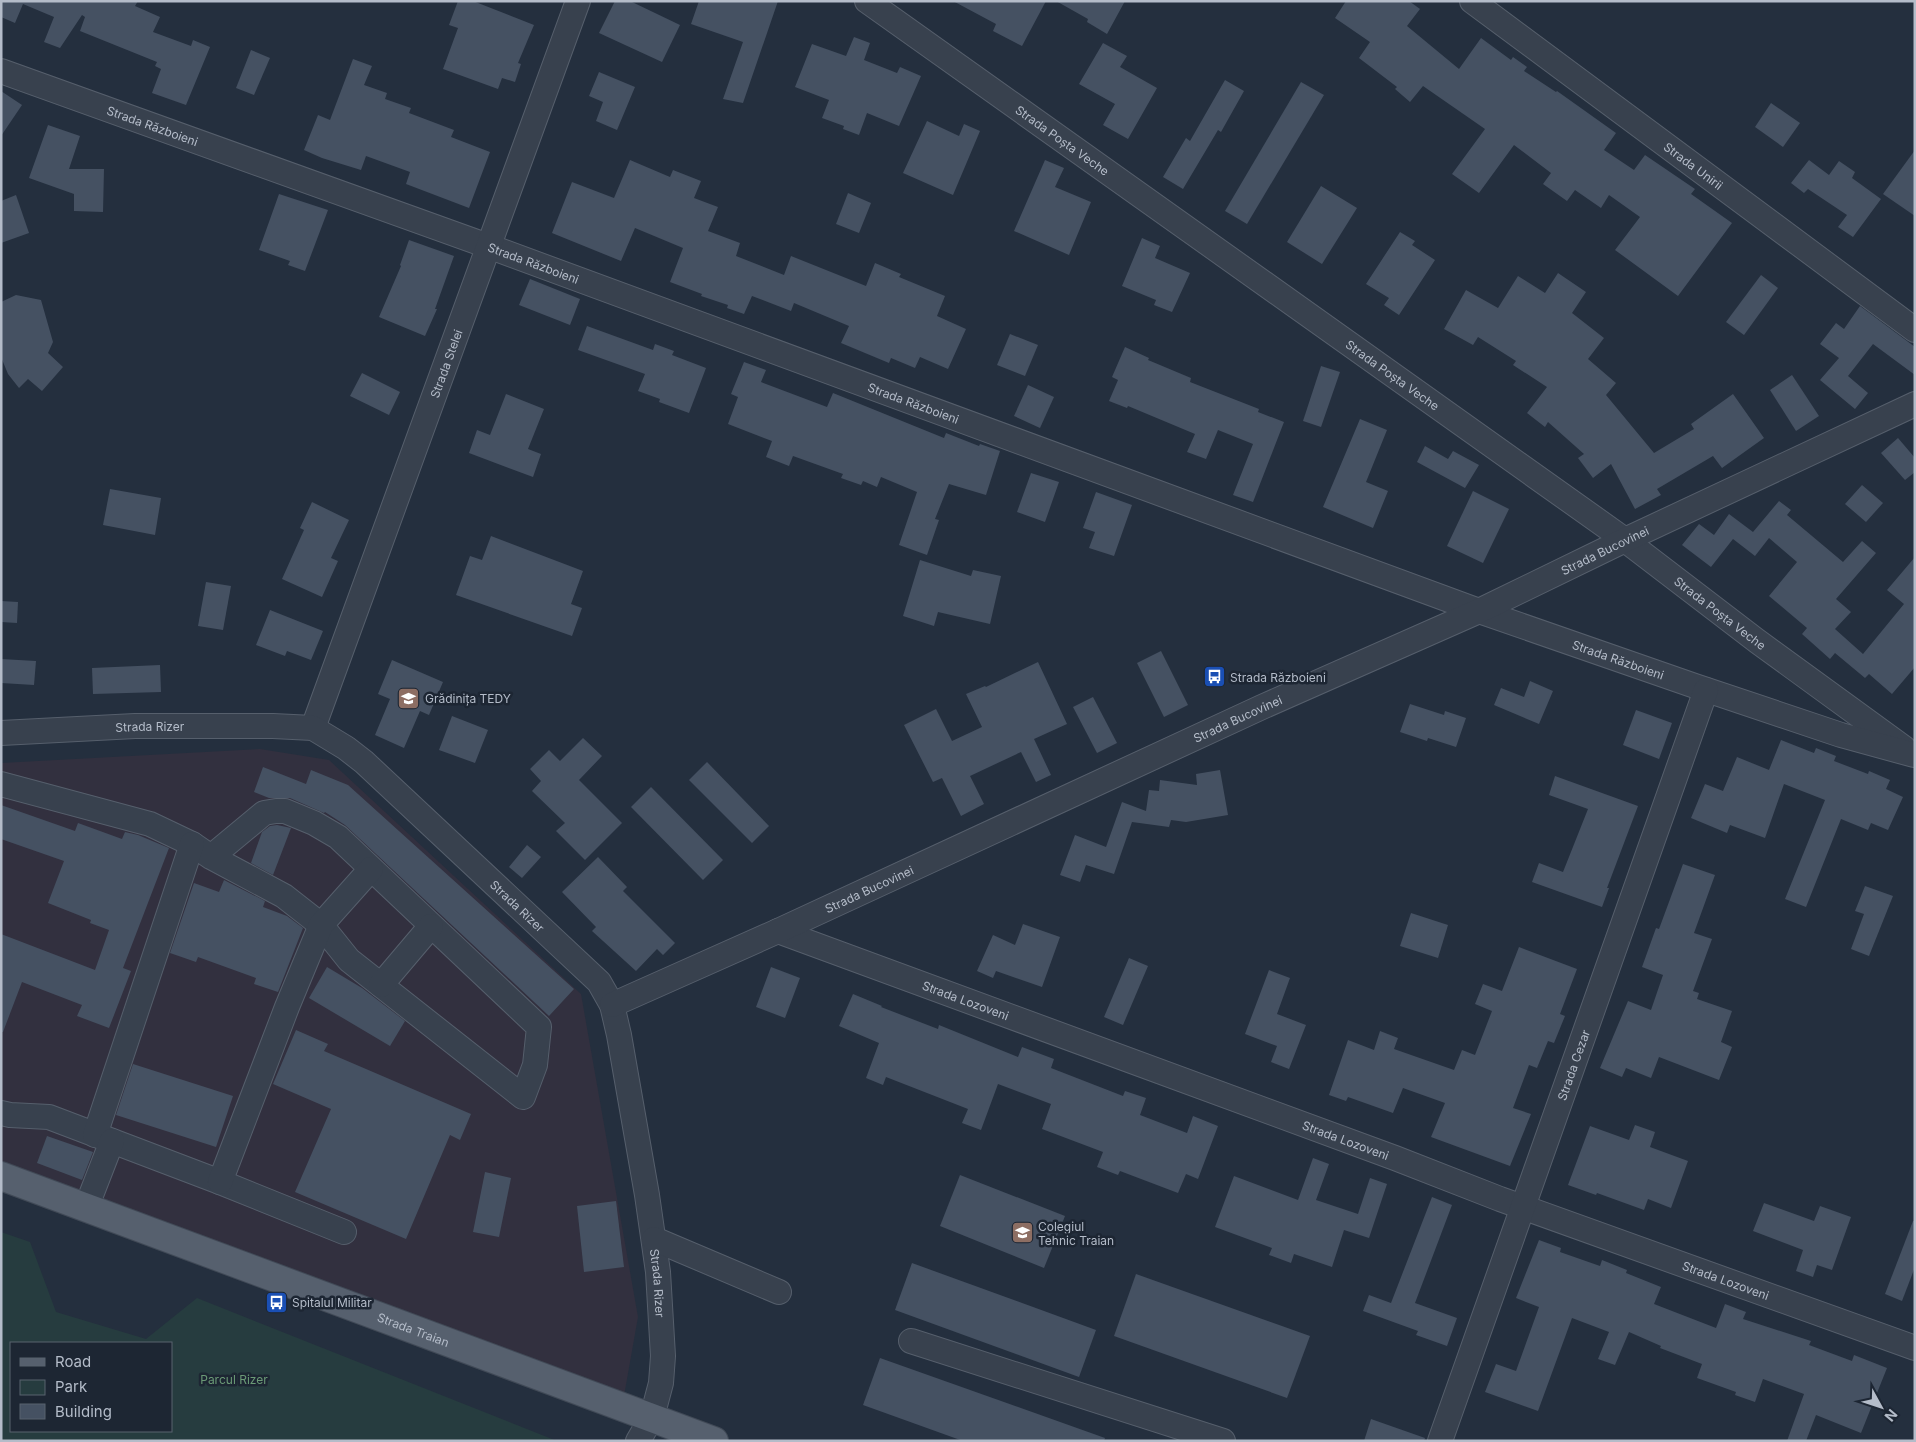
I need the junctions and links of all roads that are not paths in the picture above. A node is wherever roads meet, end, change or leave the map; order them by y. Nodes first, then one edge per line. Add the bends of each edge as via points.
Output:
1 (578, 1) edge
2 (866, 1) edge
3 (1472, 1) edge
4 (1, 71) edge
5 (488, 246) junction
6 (1915, 330) edge
7 (1915, 404) edge
8 (1624, 540) junction
9 (1479, 611) junction
10 (1706, 690) junction
11 (313, 728) junction
12 (1, 733) edge
13 (1914, 755) edge
14 (1, 784) edge
15 (192, 844) junction
16 (211, 857) junction
17 (371, 869) junction
18 (321, 925) junction
19 (432, 926) junction
20 (778, 931) junction
21 (381, 985) junction
22 (612, 1005) junction
23 (1, 1112) edge
24 (104, 1138) junction
25 (1, 1176) edge
26 (220, 1182) junction
27 (86, 1208) junction
28 (1524, 1208) junction
29 (344, 1232) dead end
30 (654, 1238) junction
31 (779, 1292) dead end
32 (910, 1341) dead end
33 (1915, 1348) edge
34 (652, 1417) junction
35 (638, 1441) edge
36 (714, 1441) edge
37 (1222, 1441) edge
38 (1440, 1441) edge

1 - 5 street, Strada Stelei
2 - 8 street, Strada Poșta Veche
3 - 6 street, Strada Unirii
4 - 5 street, Strada Războieni
5 - 9 street, Strada Războieni
5 - 11 street, Strada Stelei
7 - 8 street, Strada Bucovinei
8 - 9 street, Strada Bucovinei
8 - 13 street, Strada Poșta Veche
9 - 10 street, Strada Războieni
9 - 20 street, Strada Bucovinei via 1262,707
10 - 13 street, Strada Războieni via 1841,735
10 - 28 street, Strada Cezar
11 - 12 street, Strada Rizer via 135,726
11 - 22 street, Strada Rizer via 346,748 422,815 582,964 599,982
14 - 15 street via 150,824
15 - 16 street
15 - 24 street
16 - 17 street via 264,813 285,811 338,836
16 - 18 street via 284,896
17 - 18 street
17 - 19 street
18 - 21 street via 349,960
18 - 26 street
19 - 21 street
19 - 21 street via 539,1027 535,1065 523,1097
20 - 22 street, Strada Bucovinei
20 - 28 street, Strada Lozoveni
22 - 30 street, Strada Rizer
23 - 24 street via 49,1117
24 - 26 street
24 - 27 street
25 - 27 main road, Strada Traian
26 - 29 street
27 - 34 main road, Strada Traian
28 - 33 street, Strada Lozoveni
28 - 38 street, Strada Cezar
30 - 31 street
30 - 34 street, Strada Rizer via 664,1356
32 - 37 street
34 - 35 street, Strada Rizer
34 - 36 main road, Strada Traian

